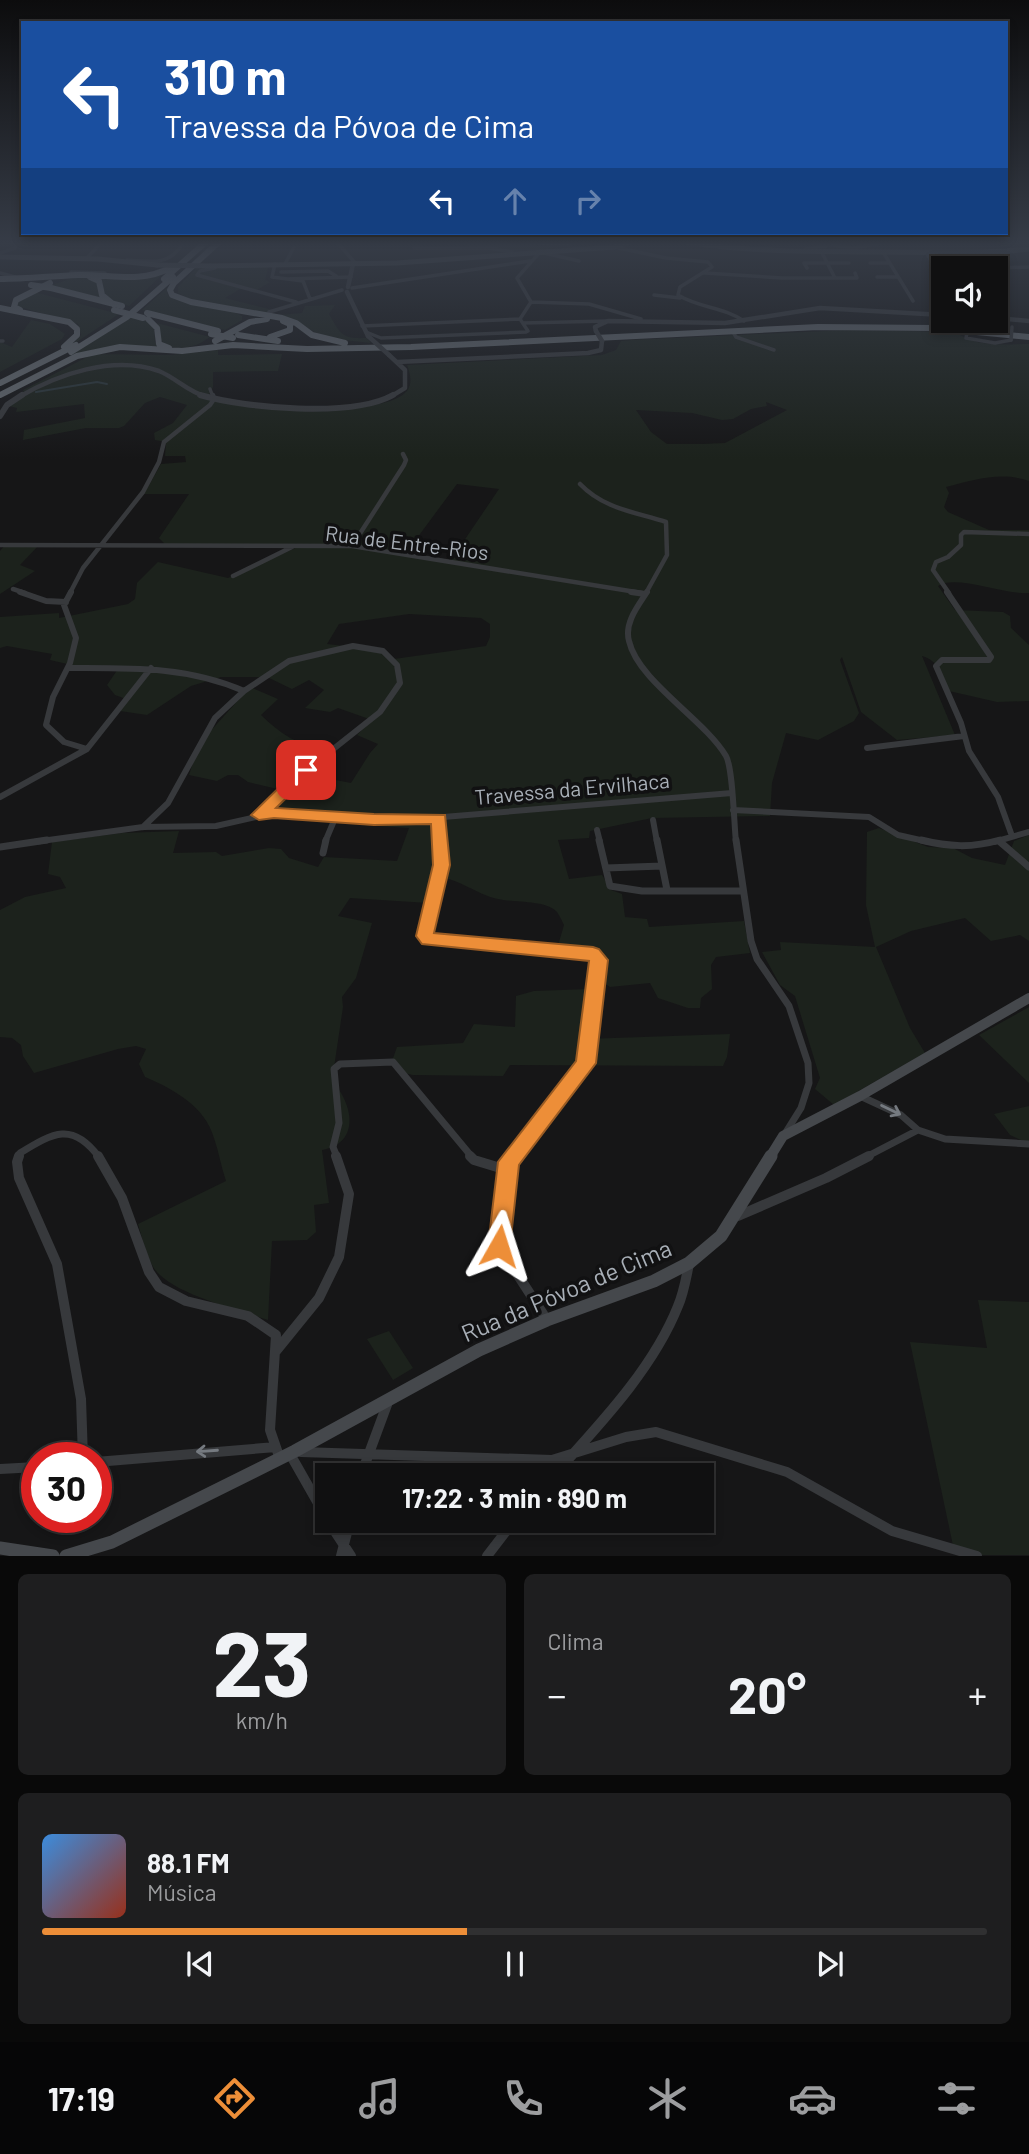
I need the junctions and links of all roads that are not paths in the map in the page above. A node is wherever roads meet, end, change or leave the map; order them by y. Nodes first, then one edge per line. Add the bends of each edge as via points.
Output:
1 (32, 314) edge
2 (124, 314) edge
3 (129, 314) edge
4 (135, 314) edge
5 (139, 314) edge
6 (241, 314) edge
7 (256, 314) edge
8 (357, 314) edge
9 (525, 314) edge
10 (623, 314) edge
11 (735, 314) edge
12 (778, 314) edge
13 (146, 317) junction
14 (641, 319) junction
15 (1008, 319) edge
16 (1013, 320) junction
17 (522, 321) junction
18 (608, 321) junction
19 (744, 321) junction
20 (1029, 321) edge
21 (588, 322) junction
22 (362, 326) junction
23 (597, 327) junction
24 (733, 332) dead end
25 (967, 333) dead end
26 (367, 334) junction
27 (1029, 335) edge
28 (235, 337) junction
29 (247, 337) junction
30 (361, 344) junction
31 (324, 348) junction
32 (774, 350) dead end
33 (175, 351) junction
34 (397, 362) junction
35 (1, 383) edge
36 (211, 389) dead end
37 (0, 395) edge
38 (214, 399) junction
39 (2, 406) edge
40 (0, 416) edge
41 (403, 454) dead end
42 (580, 484) dead end
43 (1029, 534) edge
44 (101, 544) junction
45 (294, 546) junction
46 (352, 546) junction
47 (0, 547) edge
48 (233, 576) dead end
49 (13, 589) dead end
50 (645, 594) junction
51 (66, 602) junction
52 (68, 668) junction
53 (150, 668) junction
54 (244, 691) junction
55 (964, 736) junction
56 (867, 748) dead end
57 (87, 749) junction
58 (732, 793) junction
59 (0, 797) edge
60 (733, 810) junction
61 (259, 815) junction
62 (336, 816) junction
63 (439, 818) junction
64 (653, 820) dead end
65 (143, 827) junction
66 (597, 830) dead end
67 (1029, 832) edge
68 (1012, 836) junction
69 (999, 841) junction
70 (0, 847) edge
71 (323, 852) dead end
72 (662, 866) junction
73 (1029, 867) edge
74 (606, 868) junction
75 (667, 890) junction
76 (743, 891) junction
77 (1029, 998) edge
78 (860, 1096) junction
79 (918, 1130) junction
80 (783, 1136) junction
81 (1029, 1144) edge
82 (507, 1170) junction
83 (732, 1218) junction
84 (689, 1263) junction
85 (547, 1321) junction
86 (276, 1351) junction
87 (388, 1400) junction
88 (82, 1442) edge
89 (575, 1452) junction
90 (285, 1453) junction
91 (367, 1454) junction
92 (112, 1460) edge
93 (365, 1463) edge
94 (565, 1463) edge
95 (21, 1468) edge
96 (0, 1469) edge
97 (315, 1500) edge
98 (335, 1533) edge
99 (348, 1533) edge
100 (504, 1533) edge
101 (0, 1548) edge
102 (345, 1553) edge
103 (53, 1556) edge
104 (66, 1556) edge
105 (486, 1556) edge
106 (977, 1556) edge

1 - 35 highway via 69,322 78,335
2 - 35 highway via 80,343
3 - 35 highway via 75,350
4 - 13 highway, bridge
5 - 13 highway
6 - 13 highway via 244,321 195,347 170,348 159,344 157,328
7 - 30 highway via 282,318 319,338
8 - 22 street
9 - 17 street
10 - 14 street
11 - 19 street
12 - 19 street
13 - 28 highway, bridge
14 - 18 street
14 - 19 street
15 - 16 street
16 - 20 street
16 - 25 street, bridge via 1011,340 1006,343 966,338
17 - 21 street
17 - 22 street
17 - 26 street via 526,332 381,338
18 - 21 street
18 - 23 street
21 - 23 street
22 - 26 street
23 - 34 street, bridge via 603,348 588,353
24 - 32 street via 736,338
26 - 34 street, bridge
27 - 30 highway via 935,326 817,324
27 - 31 highway via 818,327
28 - 29 highway
28 - 31 highway
29 - 30 highway
29 - 33 highway via 282,335 292,327 279,320 256,320 207,345
31 - 33 highway via 233,345
33 - 37 highway via 120,347 91,351
34 - 38 street via 405,370 405,387 376,402 297,408
36 - 38 street
38 - 39 street via 153,369 113,367 41,384
38 - 44 street via 164,442 159,463 143,492
39 - 40 street
41 - 46 street via 404,465
42 - 50 street via 589,495 610,506 666,522 667,555
43 - 55 street via 964,533 961,545 936,562 933,570 990,657 980,662 942,660 936,666
44 - 45 street, Rua de Entre-Rios
44 - 47 street, Rua de Entre-Rios
44 - 51 street
45 - 46 street, Rua de Entre-Rios
45 - 48 street
46 - 50 street, Rua de Entre-Rios
49 - 51 street via 46,601
50 - 58 street via 631,617 628,640 643,668 727,758
51 - 52 street via 76,638
52 - 53 street
52 - 57 street via 53,697 46,725 64,742
53 - 54 street via 228,682
53 - 57 street
54 - 61 street via 289,660 353,646 383,651 397,665 400,683 380,712 288,785
54 - 65 street via 215,718 168,803
55 - 56 street
55 - 68 street via 998,797
57 - 59 street
58 - 60 street
58 - 63 street, Travessa da Ervilhaca
60 - 69 street via 869,817 898,835 949,847
60 - 76 street
61 - 62 street, Travessa da Ervilhaca
61 - 65 street, Travessa da Ervilhaca via 216,826
62 - 63 street, Travessa da Ervilhaca
62 - 71 street
63 - 82 street via 442,865 425,936 593,954 599,960 586,1063 508,1162
64 - 72 street
65 - 70 street, Travessa da Ervilhaca
66 - 74 street
67 - 68 street
68 - 69 street
69 - 73 street
72 - 74 street
72 - 75 street
74 - 75 street via 610,886 628,891
75 - 76 street
76 - 80 street via 757,959 789,1006 808,1063 809,1083 801,1108
77 - 78 main road
78 -> 79 street via 901,1115
78 - 80 main road
79 - 81 street via 942,1139 1009,1139
79 - 83 street via 826,1178
80 - 83 main road, Rua da Póvoa de Cima
82 - 85 street via 499,1246
82 - 86 street via 474,1160 393,1062 340,1064 334,1069 339,1123 333,1147 349,1194 339,1257 319,1298
83 - 84 main road, Rua da Póvoa de Cima via 721,1236
84 - 85 main road, Rua da Póvoa de Cima
84 - 89 street via 678,1309 659,1343
85 - 87 main road, Rua da Póvoa de Cima via 479,1350
86 - 88 street via 276,1335 264,1323 228,1308 182,1299 158,1286 130,1212 88,1144 71,1133 53,1135 20,1153 16,1162 57,1265 81,1399
86 - 90 street via 270,1430
87 - 90 main road, Rua da Póvoa de Cima
87 - 91 street
89 - 91 street via 552,1460 520,1461
89 - 94 street
89 - 106 street via 656,1432 787,1472 892,1531
90 - 91 street
90 -> 92 street via 155,1454
90 - 97 street
90 - 104 main road, Rua da Póvoa de Cima via 112,1542
91 - 93 street
95 - 96 street
98 - 102 street
99 - 102 street
100 - 105 street
101 - 103 main road

